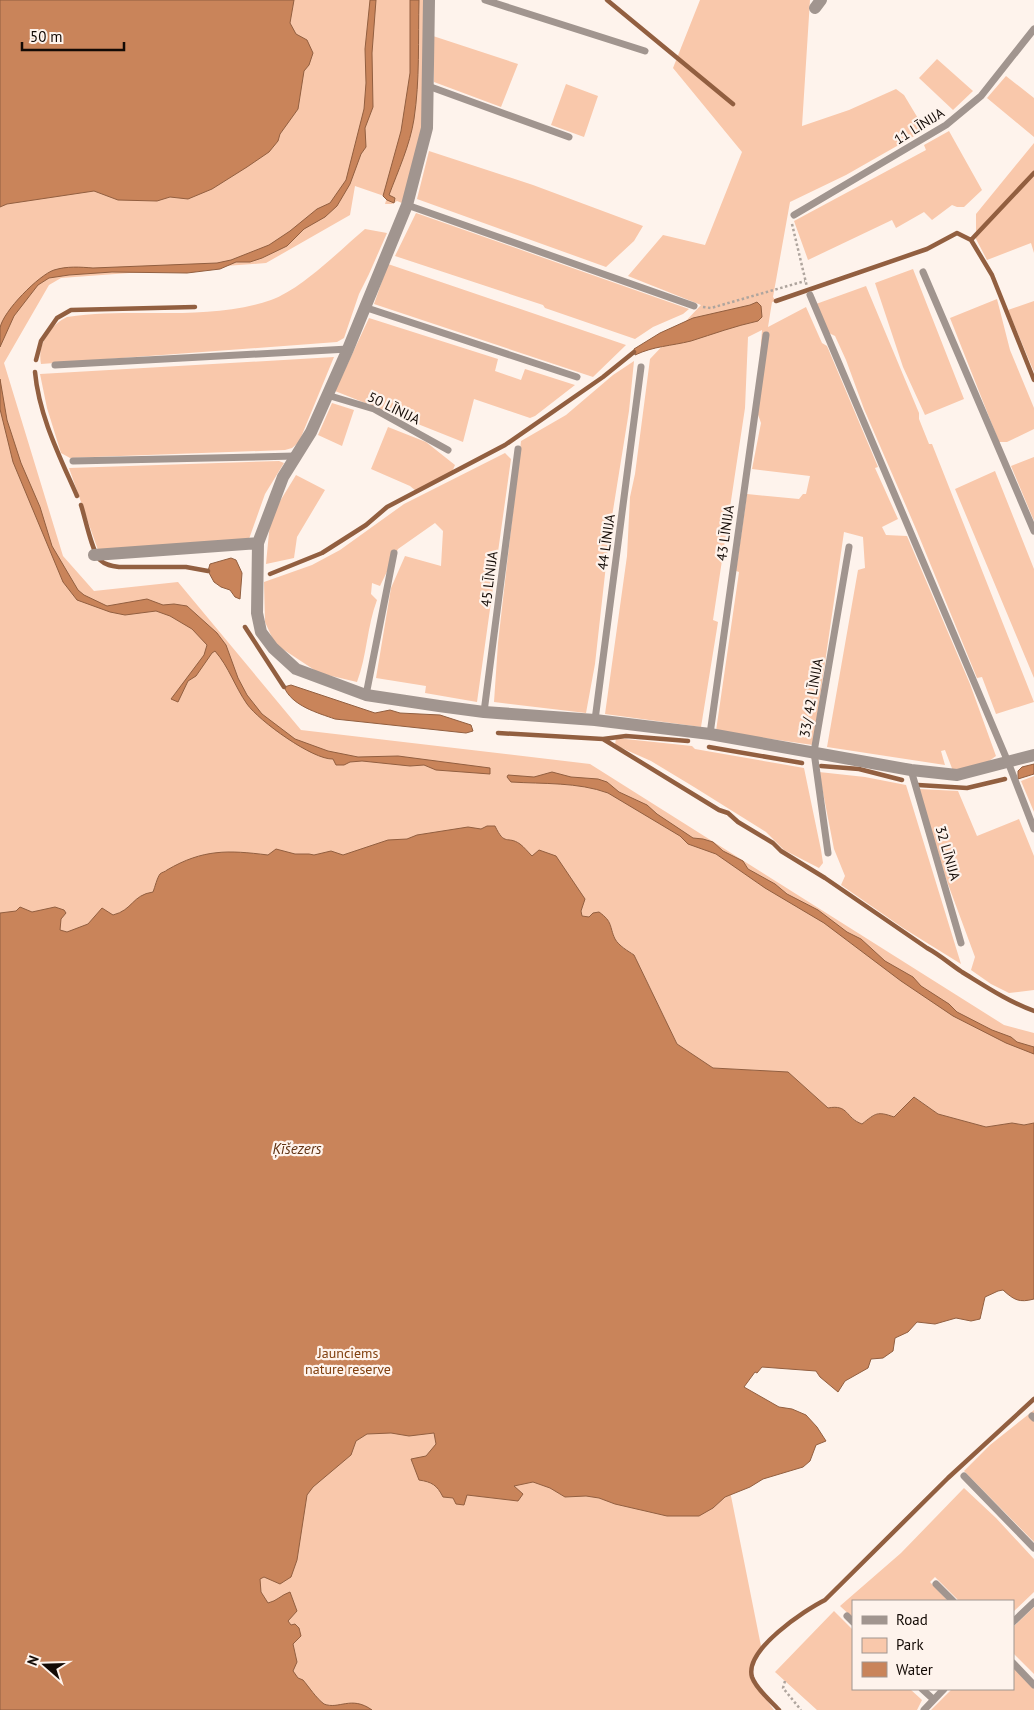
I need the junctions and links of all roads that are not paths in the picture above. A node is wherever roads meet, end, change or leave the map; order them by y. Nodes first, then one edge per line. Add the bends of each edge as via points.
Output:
1 (429, 0) edge
2 (485, 0) edge
3 (1034, 29) edge
4 (645, 51) dead end
5 (428, 86) junction
6 (569, 136) dead end
7 (407, 204) junction
8 (794, 215) road end
9 (923, 272) dead end
10 (810, 296) dead end
11 (694, 306) road end
12 (364, 307) junction
13 (766, 335) dead end
14 (348, 349) junction
15 (55, 365) dead end
16 (641, 367) dead end
17 (577, 377) dead end
18 (327, 395) junction
19 (448, 450) dead end
20 (518, 450) dead end
21 (295, 456) junction
22 (73, 461) dead end
23 (1034, 531) edge
24 (258, 543) junction
25 (849, 547) dead end
26 (394, 553) dead end
27 (94, 555) dead end
28 (366, 695) junction
29 (484, 712) junction
30 (595, 720) junction
31 (710, 734) junction
32 (814, 752) junction
33 (1034, 755) edge
34 (1008, 762) junction
35 (911, 770) junction
36 (1034, 829) edge
37 (828, 853) dead end
38 (962, 943) dead end
39 (964, 1476) dead end
40 (1034, 1548) edge
41 (936, 1584) dead end
42 (952, 1600) edge
43 (1034, 1602) edge
44 (847, 1616) dead end
45 (852, 1621) edge
46 (1014, 1621) edge
47 (1014, 1664) edge
48 (1034, 1685) edge
49 (923, 1690) edge
50 (943, 1690) edge
51 (932, 1700) junction
52 (924, 1710) edge

1 - 5 street
2 - 4 lane
3 - 8 lane, 11 LĪNIJA via 981,96 946,126
5 - 6 lane
5 - 7 street via 427,128
7 - 11 lane
7 - 12 street
9 - 23 lane
10 - 34 lane
12 - 14 street
12 - 17 lane
13 - 31 lane, 43 LĪNIJA
14 - 15 lane
14 - 18 street
16 - 30 lane, 44 LĪNIJA
18 - 19 lane, 50 LĪNIJA via 374,409
18 - 21 street via 311,432
20 - 29 lane, 45 LĪNIJA
21 - 22 lane
21 - 24 street via 283,477
24 - 27 street
24 - 28 street via 261,632 296,669
25 - 32 lane, 33/ 42 LĪNIJA
26 - 28 lane
28 - 29 street
29 - 30 street
30 - 31 street
31 - 32 street
32 - 35 street
32 - 37 lane, 33/ 42 LĪNIJA
33 - 34 street
34 - 35 street via 957,775
34 - 36 lane
35 - 38 lane, 32 LĪNIJA
39 - 40 lane
41 - 42 lane
43 - 46 lane
44 - 45 lane
47 - 48 lane
49 - 51 lane
50 - 51 lane
51 - 52 lane

